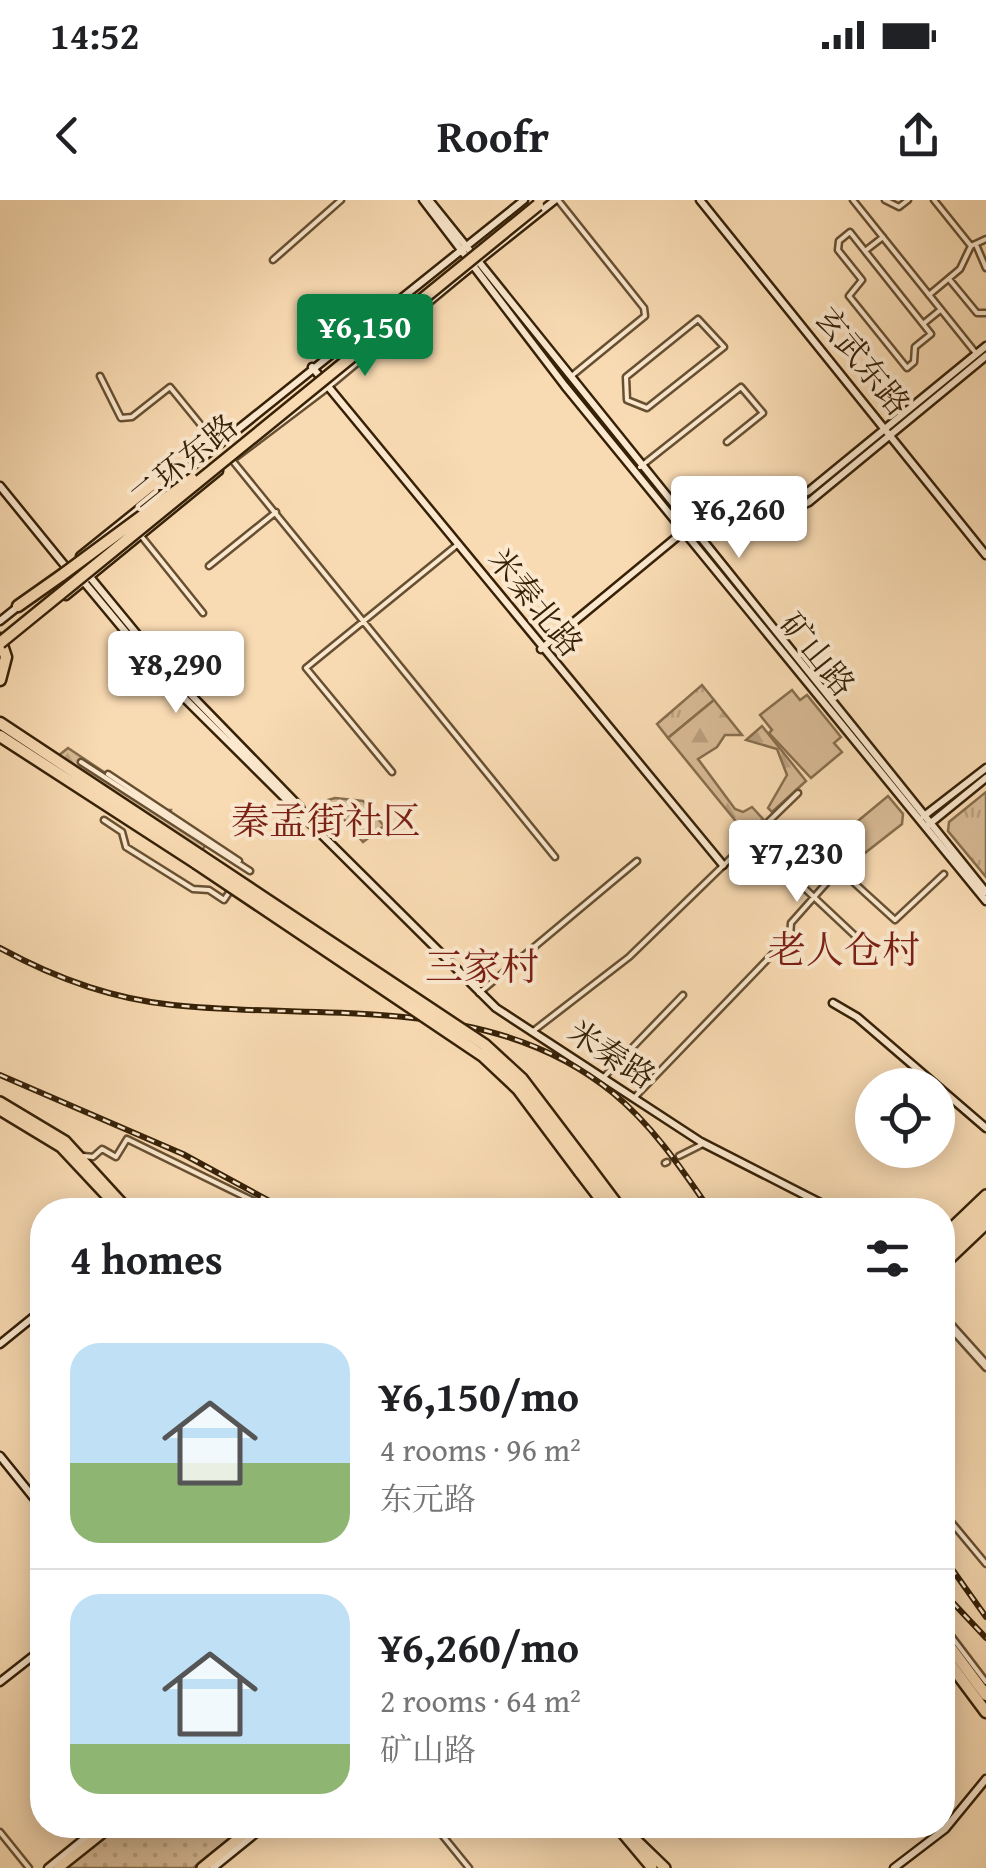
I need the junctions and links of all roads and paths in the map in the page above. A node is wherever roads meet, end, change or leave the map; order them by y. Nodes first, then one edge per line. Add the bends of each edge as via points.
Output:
1 (341, 200) edge
2 (426, 200) edge
3 (524, 200) edge
4 (556, 200) edge
5 (700, 200) edge
6 (853, 200) edge
7 (886, 200) edge
8 (908, 200) edge
9 (934, 200) edge
10 (539, 202) edge
11 (883, 237) junction
12 (986, 239) edge
13 (466, 248) junction
14 (974, 250) junction
15 (865, 251) junction
16 (273, 260) dead end
17 (474, 266) junction
18 (986, 268) edge
19 (949, 279) junction
20 (929, 295) junction
21 (940, 310) junction
22 (986, 313) edge
23 (698, 319) joint
24 (923, 324) junction
25 (986, 346) edge
26 (982, 359) edge
27 (314, 369) junction
28 (574, 374) dead end
29 (100, 376) dead end
30 (327, 385) junction
31 (888, 432) junction
32 (727, 442) dead end
33 (219, 448) junction
34 (232, 460) junction
35 (640, 467) junction
36 (195, 480) junction
37 (0, 486) edge
38 (276, 512) junction
39 (689, 531) junction
40 (142, 537) junction
41 (458, 546) junction
42 (986, 555) edge
43 (208, 566) dead end
44 (64, 571) junction
45 (89, 576) junction
46 (18, 606) joint
47 (203, 613) dead end
48 (36, 619) junction
49 (365, 620) junction
50 (0, 621) edge
51 (0, 639) edge
52 (541, 649) junction
53 (6, 655) junction
54 (0, 680) edge
55 (0, 723) edge
56 (0, 736) edge
57 (81, 762) dead end
58 (986, 768) edge
59 (392, 772) dead end
60 (108, 774) dead end
61 (986, 778) edge
62 (798, 793) dead end
63 (104, 820) dead end
64 (925, 822) junction
65 (751, 838) junction
66 (554, 857) dead end
67 (198, 860) junction
68 (637, 861) dead end
69 (724, 865) junction
70 (248, 868) junction
71 (944, 874) dead end
72 (986, 892) edge
73 (812, 897) junction
74 (986, 901) edge
75 (867, 948) dead end
76 (478, 993) junction
77 (683, 995) dead end
78 (833, 1003) dead end
79 (532, 1032) junction
80 (603, 1078) junction
81 (634, 1098) junction
82 (3, 1111) edge
83 (986, 1128) edge
84 (703, 1144) junction
85 (80, 1156) junction
86 (679, 1156) dead end
87 (584, 1169) junction
88 (986, 1195) edge
89 (109, 1198) edge
90 (117, 1198) edge
91 (247, 1198) edge
92 (602, 1198) edge
93 (610, 1198) edge
94 (810, 1198) edge
95 (986, 1204) edge
96 (986, 1213) edge
97 (955, 1224) edge
98 (986, 1224) edge
99 (955, 1233) edge
100 (955, 1243) edge
101 (955, 1254) edge
102 (30, 1320) edge
103 (955, 1331) edge
104 (0, 1344) edge
105 (986, 1366) edge
106 (0, 1456) edge
107 (30, 1493) edge
108 (955, 1526) edge
109 (986, 1564) edge
110 (955, 1641) edge
111 (955, 1653) edge
112 (30, 1658) edge
113 (955, 1670) edge
114 (0, 1682) edge
115 (986, 1682) edge
116 (986, 1694) edge
117 (986, 1712) edge
118 (986, 1782) edge
119 (955, 1822) edge
120 (0, 1832) edge
121 (85, 1838) edge
122 (96, 1838) edge
123 (239, 1838) edge
124 (250, 1838) edge
125 (445, 1838) edge
126 (630, 1838) edge
127 (633, 1838) edge
128 (938, 1838) edge
129 (69, 1851) junction
130 (29, 1868) edge
131 (48, 1868) edge
132 (58, 1868) edge
133 (202, 1868) edge
134 (213, 1868) edge
135 (469, 1868) edge
136 (656, 1868) edge
137 (897, 1868) edge

1 - 16 street
2 - 13 street, 矿山路
3 - 13 street
4 - 17 street
4 - 28 street via 645,316
5 - 31 street, 玄武东路
6 - 11 street
7 - 8 street via 899,207
9 - 14 street
10 - 36 highway, 二环东路, bridge
11 - 15 street
11 - 20 street
12 - 14 street
13 - 17 street, 矿山路
13 - 27 street
14 - 18 street
14 - 19 street
15 - 24 street
15 - 24 street via 850,232 839,241 838,250 862,280 849,296 907,368 915,347 931,334
17 - 30 street
17 - 35 street, 矿山路
17 - 39 street, 矿山路
19 - 20 street
19 - 22 street via 976,314
20 - 21 street
21 - 24 street
21 - 26 street
23 - 23 street via 626,378 627,400 648,408 724,346
25 - 26 street
26 - 31 street
27 - 30 street, 米秦北路
27 - 33 street
29 - 33 street via 121,418 132,417 170,387
30 - 34 street
30 - 41 street, 米秦北路
31 - 39 street via 791,512
31 - 42 street, 玄武东路
32 - 35 street via 763,413 742,386
33 - 44 street
34 - 38 street
34 - 40 street
35 - 39 street, 矿山路
36 - 44 highway, bridge via 160,498
36 - 45 highway, bridge
36 - 51 highway, 二环东路, bridge
37 - 44 street
38 - 43 street
38 - 49 street
39 - 52 street
39 - 64 street, 矿山路
40 - 45 street
40 - 47 street
41 - 49 street
41 - 52 street, 米秦北路
44 - 46 highway
45 - 48 highway
45 - 48 street
45 - 76 street, 米秦路 via 163,677
46 - 50 street
48 - 53 street via 9,642
49 - 59 street via 306,668
49 - 66 street
51 - 53 highway
52 - 69 street, 米秦北路
53 - 54 highway
55 - 67 highway
56 - 67 highway
57 - 70 street
58 - 64 street
60 - 70 street
61 - 64 street
62 - 65 street
63 - 70 street via 122,832 126,847 193,889 224,900
64 - 72 street, 矿山路
64 - 74 street, 矿山路
65 - 69 street
65 - 73 street
67 - 87 highway, bridge via 485,1045 522,1079
68 - 76 street
69 - 79 street via 629,957
71 - 73 street via 895,920 840,870
73 - 75 street
73 - 81 street via 790,936
76 - 79 street, 米秦路
77 - 80 street
78 - 83 street
79 - 80 street, 米秦路
80 - 81 street, 米秦路
81 - 84 street, 米秦路
82 - 85 main road via 53,1132
82 - 89 main road via 61,1147
84 - 86 street
84 - 94 street, 米秦路
85 - 90 main road
85 - 91 street via 102,1149 116,1157 127,1140
87 - 92 highway
87 - 93 highway
88 - 97 main road
95 - 99 main road
96 - 100 main road
98 - 101 main road
102 - 104 street
103 - 105 street
106 - 107 street
108 - 109 street
110 - 115 street
111 - 116 highway
112 - 114 street
113 - 117 highway
118 - 119 street
120 - 130 street
121 - 129 street
122 - 132 main road
123 - 133 main road
124 - 134 street
125 - 135 street
126 - 136 main road
127 - 136 main road
128 - 137 street
129 - 131 street
129 - 132 street

